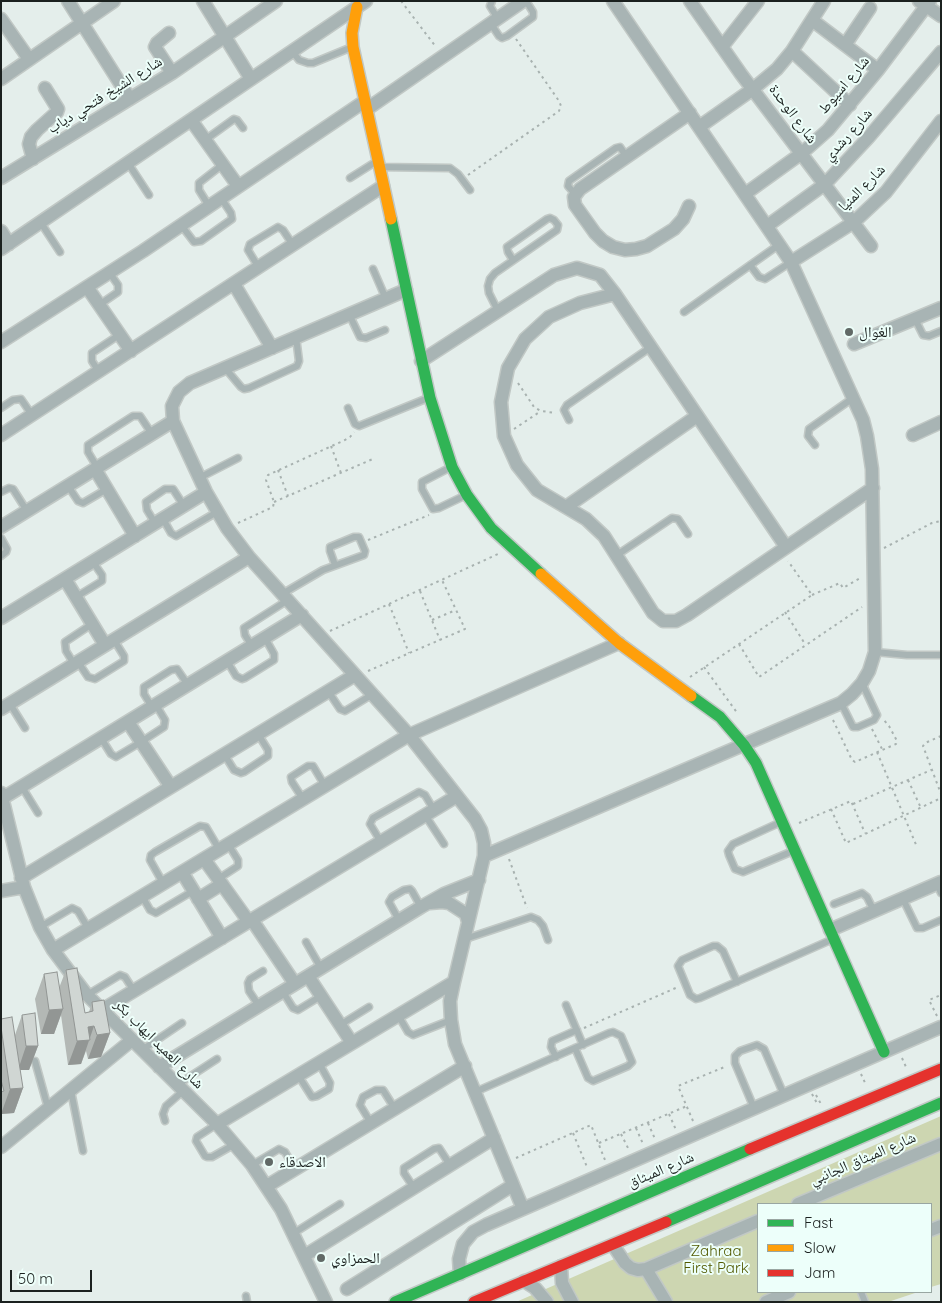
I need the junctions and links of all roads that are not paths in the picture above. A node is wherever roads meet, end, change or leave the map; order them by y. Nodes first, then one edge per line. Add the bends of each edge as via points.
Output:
1 (68, 1) edge
2 (114, 1) edge
3 (203, 1) edge
4 (276, 1) edge
5 (492, 1) edge
6 (524, 1) edge
7 (613, 1) edge
8 (690, 1) edge
9 (758, 1) edge
10 (824, 1) edge
11 (925, 3) edge
12 (361, 4) edge
13 (870, 8) dead end
14 (941, 16) edge
15 (1, 19) edge
16 (812, 20) junction
17 (494, 21) junction
18 (81, 22) junction
19 (169, 33) dead end
20 (224, 37) junction
21 (845, 45) junction
22 (353, 47) junction
23 (722, 47) junction
24 (292, 51) junction
25 (792, 51) junction
26 (941, 52) edge
27 (29, 59) junction
28 (878, 70) junction
29 (172, 73) junction
30 (1, 79) edge
31 (251, 79) junction
32 (46, 88) dead end
33 (753, 89) junction
34 (130, 99) junction
35 (366, 105) junction
36 (850, 105) junction
37 (690, 113) junction
38 (191, 120) junction
39 (941, 120) edge
40 (699, 127) junction
41 (242, 128) dead end
42 (204, 140) junction
43 (802, 153) junction
44 (33, 159) junction
45 (128, 164) junction
46 (222, 164) junction
47 (378, 164) junction
48 (1, 178) edge
49 (350, 178) dead end
50 (825, 184) junction
51 (238, 186) junction
52 (383, 186) junction
53 (470, 190) dead end
54 (746, 194) junction
55 (149, 195) dead end
56 (221, 198) junction
57 (209, 206) junction
58 (689, 206) dead end
59 (854, 222) junction
60 (41, 223) junction
61 (181, 225) junction
62 (767, 226) junction
63 (1, 231) edge
64 (780, 244) junction
65 (293, 245) junction
66 (5, 246) edge
67 (872, 246) dead end
68 (60, 252) dead end
69 (513, 260) junction
70 (791, 262) junction
71 (750, 265) junction
72 (259, 268) junction
73 (373, 269) dead end
74 (109, 272) junction
75 (234, 284) junction
76 (87, 287) junction
77 (406, 290) junction
78 (615, 294) junction
79 (386, 299) junction
80 (99, 305) junction
81 (941, 308) edge
82 (498, 311) junction
83 (684, 312) dead end
84 (350, 314) junction
85 (915, 318) junction
86 (385, 330) dead end
87 (941, 331) edge
88 (119, 335) junction
89 (296, 337) junction
90 (1, 342) edge
91 (854, 344) dead end
92 (651, 347) junction
93 (272, 348) junction
94 (130, 352) junction
95 (421, 361) junction
96 (225, 368) junction
97 (99, 372) junction
98 (430, 398) junction
99 (853, 398) junction
100 (1, 408) edge
101 (348, 408) dead end
102 (32, 416) junction
103 (697, 416) junction
104 (569, 420) dead end
105 (172, 421) junction
106 (941, 422) edge
107 (1, 434) edge
108 (152, 434) junction
109 (913, 435) dead end
110 (815, 445) dead end
111 (238, 458) dead end
112 (452, 467) junction
113 (96, 468) junction
114 (200, 478) junction
115 (68, 486) junction
116 (873, 488) junction
117 (107, 489) junction
118 (1, 492) edge
119 (206, 492) junction
120 (467, 495) junction
121 (184, 506) junction
122 (566, 508) junction
123 (27, 511) junction
124 (217, 512) junction
125 (159, 521) junction
126 (1, 527) edge
127 (688, 534) dead end
128 (135, 536) junction
129 (1, 538) edge
130 (783, 549) junction
131 (1, 556) edge
132 (617, 556) junction
133 (249, 557) junction
134 (93, 562) junction
135 (335, 565) junction
136 (65, 579) junction
137 (76, 597) junction
138 (285, 597) junction
139 (2, 616) edge
140 (302, 616) junction
141 (92, 624) junction
142 (265, 638) junction
143 (110, 642) junction
144 (619, 644) junction
145 (252, 646) junction
146 (875, 652) junction
147 (941, 655) edge
148 (227, 661) junction
149 (76, 663) junction
150 (356, 675) junction
151 (862, 683) junction
152 (188, 685) junction
153 (328, 691) junction
154 (373, 694) junction
155 (841, 702) junction
156 (6, 706) edge
157 (154, 706) junction
158 (128, 722) junction
159 (25, 728) dead end
160 (258, 734) junction
161 (410, 735) junction
162 (101, 738) junction
163 (141, 742) junction
164 (744, 745) junction
165 (224, 754) junction
166 (324, 786) junction
167 (22, 787) junction
168 (171, 787) junction
169 (2, 796) edge
170 (457, 796) junction
171 (303, 799) junction
172 (430, 812) junction
173 (38, 813) dead end
174 (783, 826) junction
175 (380, 842) junction
176 (444, 844) dead end
177 (224, 847) junction
178 (794, 850) junction
179 (484, 856) junction
180 (204, 859) junction
181 (182, 872) junction
182 (479, 880) junction
183 (23, 882) junction
184 (220, 882) junction
185 (163, 883) junction
186 (939, 887) edge
187 (1, 891) edge
188 (196, 895) junction
189 (142, 896) junction
190 (903, 899) junction
191 (834, 904) dead end
192 (424, 905) junction
193 (874, 911) junction
194 (399, 920) junction
195 (941, 920) edge
196 (251, 921) junction
197 (468, 922) junction
198 (40, 927) junction
199 (88, 928) junction
200 (832, 934) junction
201 (222, 938) junction
202 (464, 940) junction
203 (548, 940) dead end
204 (306, 942) dead end
205 (53, 950) junction
206 (321, 968) junction
207 (263, 971) dead end
208 (308, 976) junction
209 (454, 982) junction
210 (737, 982) junction
211 (295, 984) junction
212 (134, 991) junction
213 (283, 992) junction
214 (87, 995) junction
215 (321, 996) junction
216 (259, 1006) junction
217 (566, 1006) dead end
218 (369, 1007) dead end
219 (102, 1010) junction
220 (398, 1015) junction
221 (451, 1020) junction
222 (939, 1022) edge
223 (182, 1023) dead end
224 (340, 1025) junction
225 (577, 1030) junction
226 (132, 1040) junction
227 (352, 1043) junction
228 (583, 1045) junction
229 (575, 1048) junction
230 (142, 1050) junction
231 (884, 1052) junction
232 (556, 1057) junction
233 (217, 1059) dead end
234 (35, 1061) edge
235 (318, 1063) junction
236 (465, 1066) junction
237 (160, 1067) junction
238 (941, 1069) edge
239 (298, 1075) junction
240 (180, 1088) junction
241 (71, 1091) junction
242 (475, 1092) junction
243 (784, 1095) junction
244 (941, 1103) edge
245 (754, 1108) junction
246 (48, 1109) junction
247 (395, 1109) junction
248 (165, 1121) dead end
249 (371, 1123) junction
250 (217, 1124) junction
251 (494, 1138) junction
252 (235, 1144) junction
253 (941, 1144) edge
254 (1, 1147) edge
255 (83, 1151) dead end
256 (252, 1164) junction
257 (450, 1165) junction
258 (295, 1169) junction
259 (513, 1185) junction
260 (267, 1186) junction
261 (414, 1188) junction
262 (800, 1203) edge
263 (340, 1204) dead end
264 (522, 1209) junction
265 (757, 1221) edge
266 (294, 1233) junction
267 (613, 1245) junction
268 (304, 1256) junction
269 (560, 1266) junction
270 (646, 1269) junction
271 (460, 1274) junction
272 (524, 1281) junction
273 (347, 1289) dead end
274 (787, 1293) edge
275 (490, 1299) edge
276 (326, 1302) edge
277 (395, 1302) edge
278 (474, 1302) edge
279 (547, 1302) edge
280 (572, 1302) edge
281 (666, 1302) edge
282 (766, 1302) edge

1 - 18 street
2 - 18 street
3 - 20 street
4 - 20 street, شارع الشيخ فتحي دياب
5 - 17 lane
6 - 17 street
6 - 17 lane via 534,17 512,33 502,38
7 - 37 street
8 - 23 street, شارع الوحدة
9 - 23 street
10 - 16 street
11 - 14 street
11 - 28 street, شارع اسيوط
12 - 22 street via 353,20
12 - 24 street
13 - 21 street
15 - 27 street
16 - 21 street
16 - 25 street
17 - 35 street
18 - 27 street
18 - 34 street
19 - 29 street via 155,47
20 - 29 street, شارع الشيخ فتحي دياب
20 - 31 street
21 - 28 street
22 - 24 lane via 313,63 299,60
22 - 35 street
23 - 33 street, شارع الوحدة
24 - 31 street
25 - 33 street
25 - 36 street
26 - 50 street, شارع رشدي
27 - 30 street
28 - 36 street, شارع اسيوط
29 - 34 street, شارع الشيخ فتحي دياب
31 - 38 street
32 - 44 street via 58,109 31,137 29,144
33 - 40 street
33 - 43 street, شارع الوحدة
34 - 44 street, شارع الشيخ فتحي دياب
35 - 47 street
35 - 51 street
36 - 43 street, شارع اسيوط
37 - 40 street
37 - 58 street via 575,194 574,201 603,241 625,250 647,246 674,229 684,219
38 - 42 street
38 - 45 street
39 - 59 street, شارع المنيا via 886,192
40 - 54 street
41 - 42 lane via 234,119
42 - 46 street
43 - 50 street, شارع الوحدة
43 - 54 street, شارع اسيوط
44 - 48 street, شارع الشيخ فتحي دياب
45 - 55 lane
45 - 60 street
46 - 51 street
46 - 57 lane via 199,182 199,190
47 - 49 lane
47 - 52 street
47 - 53 lane via 450,168
50 - 59 street, شارع الوحدة
50 - 62 street, شارع رشدي
51 - 56 street
52 - 65 street
52 - 77 street
54 - 62 street
56 - 57 street
56 - 61 lane via 232,219 208,236 194,242
57 - 61 street
59 - 67 street, شارع الوحدة
59 - 70 street, شارع المنيا
60 - 66 street
60 - 68 lane
61 - 74 street
62 - 64 street
63 - 66 street
64 - 70 street
64 - 71 lane
65 - 72 street
65 - 72 lane via 278,227 250,244 248,250
69 - 69 lane via 507,249 509,245 547,219 554,220 557,230
69 - 82 lane via 490,279 489,293
70 - 71 lane via 765,280
70 - 99 street
71 - 83 lane
72 - 75 street
73 - 79 lane
74 - 76 street
74 - 80 lane via 118,285 118,292
75 - 93 street
75 - 94 street
76 - 80 street
76 - 90 street
77 - 79 street
77 - 95 street
78 - 82 street via 600,275 577,268 554,275
78 - 92 street
78 - 122 street via 580,303 549,317 525,340 508,368 501,402 504,436 516,465 537,490
79 - 84 street
80 - 88 street
81 - 85 street
82 - 95 street
84 - 86 lane via 360,338
84 - 89 street
85 - 87 lane via 923,336
85 - 91 street
88 - 94 street
88 - 97 lane via 92,353 92,361
89 - 93 street
89 - 96 lane via 297,366 249,388 241,387
92 - 103 street
92 - 104 lane via 567,405 564,410
93 - 96 street
94 - 97 street
95 - 98 street
96 - 105 street via 190,383 179,392 172,406
97 - 102 street
98 - 101 lane via 361,426 356,426
98 - 112 street
99 - 110 lane via 809,429 808,436
99 - 116 street via 867,436
100 - 102 lane via 13,400 20,400
102 - 107 street
103 - 122 street
103 - 130 street
105 - 108 street
105 - 114 street
106 - 109 street
108 - 113 street
108 - 113 lane via 140,416 124,422 88,445
111 - 114 lane
112 - 120 street
112 - 120 lane via 425,480 421,486 430,507 436,509
113 - 115 street
113 - 117 street
114 - 119 street
115 - 117 lane via 83,503
115 - 123 street
116 - 130 street
116 - 146 street
117 - 128 street
118 - 123 lane via 13,489
119 - 121 street
119 - 124 street
120 - 144 street via 491,528
121 - 125 street
121 - 125 lane via 173,489 165,488 146,502 147,510
122 - 132 street via 586,519 604,536
123 - 126 street
124 - 125 lane via 176,536
124 - 133 street
125 - 128 street
127 - 132 lane via 678,520 672,518
128 - 134 street
129 - 131 lane via 7,549
130 - 132 street via 676,621 664,621 653,613
133 - 138 street
133 - 143 street
134 - 136 street
134 - 137 lane via 102,575 102,581
135 - 135 lane via 364,555 356,536 330,546
135 - 138 lane
136 - 137 street
136 - 139 street
137 - 141 street
138 - 140 street
138 - 145 lane via 244,628
140 - 142 street
140 - 150 street
141 - 143 street
141 - 149 lane via 65,642 66,651
142 - 145 street
142 - 148 lane via 274,660 246,678 236,676
143 - 149 street
143 - 149 lane via 124,656 124,661 95,679 88,678
144 - 161 street
144 - 164 street via 720,717
145 - 148 street
146 - 147 lane
146 - 151 street
148 - 152 street
149 - 156 street
150 - 153 street
150 - 154 street
151 - 155 street
151 - 155 lane via 877,715 874,720 853,727
152 - 157 street
152 - 157 lane via 180,671 174,668 146,684 143,691
153 - 154 lane via 340,709 345,711
153 - 160 street
154 - 161 street
155 - 164 street
156 - 159 lane
157 - 158 street
157 - 163 lane via 165,720 164,727
158 - 162 street
158 - 163 street
160 - 165 street
160 - 165 lane via 268,756 244,772 234,770
161 - 166 street
161 - 170 street
162 - 163 lane via 116,757
162 - 167 street
163 - 168 street
164 - 174 street via 756,763
164 - 179 street
165 - 168 street
166 - 171 street
166 - 171 lane via 312,766 308,766 292,777
167 - 169 street
167 - 173 lane
168 - 183 street
169 - 183 street, شارع العميد ايهاب بكر
170 - 172 street
170 - 179 street via 481,830
171 - 177 street
172 - 175 street
172 - 175 lane via 422,792 390,808 371,821
172 - 176 lane
174 - 178 street
174 - 178 lane via 730,846 728,851 735,869 747,871
175 - 196 street
177 - 180 street
177 - 184 lane via 238,860 238,866
177 - 185 lane via 206,827 200,826 155,852 150,860
178 - 200 street
179 - 182 street
180 - 181 street
180 - 184 street
181 - 185 street
181 - 188 street
182 - 192 street
182 - 197 street
183 - 187 street
183 - 198 street, شارع العميد ايهاب بكر
184 - 188 street
184 - 196 street
185 - 189 street
186 - 190 street
188 - 189 lane via 156,913 150,910
188 - 201 street
189 - 199 street
190 - 193 street
190 - 195 lane via 916,928
191 - 193 lane via 862,893
192 - 194 street
192 - 194 lane via 410,889 392,897 389,902
192 - 197 street via 434,901 449,903 466,914
193 - 200 street
194 - 206 street
196 - 201 street
196 - 211 street
197 - 202 street
198 - 199 lane via 72,908
198 - 205 street, شارع العميد ايهاب بكر
199 - 205 street
200 - 210 lane
200 - 231 street
201 - 212 street
202 - 203 lane via 531,918 543,926
202 - 209 street
204 - 206 lane
205 - 214 street, شارع العميد ايهاب بكر
206 - 208 street
207 - 216 lane via 248,983 249,991
208 - 211 street
208 - 215 street
209 - 220 street
209 - 221 street
210 - 210 lane via 696,999 690,995 678,970 679,962 717,946 723,951
211 - 213 street
212 - 214 lane via 120,975
212 - 219 street
213 - 215 lane via 295,1010
213 - 216 street
214 - 219 street, شارع العميد ايهاب بكر
215 - 224 street
216 - 237 street
217 - 225 lane
218 - 224 lane
219 - 226 street, شارع العميد ايهاب بكر
220 - 221 lane via 413,1035
220 - 227 street
221 - 236 street
222 - 231 street
223 - 230 lane
224 - 227 street
225 - 228 lane
225 - 232 lane via 552,1041
226 - 230 street, شارع العميد ايهاب بكر
226 - 241 street
227 - 235 street
228 - 229 lane
228 - 229 lane via 613,1032 618,1033 631,1065 593,1081 588,1078
229 - 232 lane
230 - 237 street, شارع العميد ايهاب بكر
231 - 243 street
232 - 242 lane
233 - 240 lane
234 - 246 lane
235 - 239 street
235 - 239 lane via 330,1083 329,1089 312,1097
236 - 242 street
236 - 247 street
237 - 240 street, شارع العميد ايهاب بكر
238 - 271 street, شارع الميثاق via 735,1160
239 - 250 street
240 - 248 lane via 166,1106
240 - 250 street, شارع العميد ايهاب بكر
241 - 246 street
241 - 255 lane
242 - 251 street
243 - 245 street
243 - 245 lane via 764,1049 753,1046 740,1051 735,1056 735,1063
244 - 267 street via 707,1199
245 - 264 street
246 - 254 street
247 - 249 street
247 - 249 lane via 383,1090 376,1090 361,1101
249 - 258 street
250 - 252 street, شارع العميد ايهاب بكر
250 - 252 lane via 196,1137 205,1156 212,1157
251 - 257 street
251 - 259 street
252 - 256 street, شارع العميد ايهاب بكر
253 - 262 street, شارع الميثاق الجانبي
256 - 258 lane via 279,1149 285,1152
256 - 260 street, شارع العميد ايهاب بكر
257 - 261 street
257 - 261 lane via 439,1148 404,1168
258 - 260 street
259 - 264 street
259 - 273 street
260 - 266 street, شارع العميد ايهاب بكر
261 - 268 street
263 - 266 lane
264 - 271 street via 473,1232 463,1244
265 - 270 street
266 - 268 street, شارع العميد ايهاب بكر
267 - 269 street
267 - 270 street via 624,1263 638,1270
268 - 276 street, شارع العميد ايهاب بكر
269 - 272 street
269 - 280 street via 562,1284
270 - 281 street
271 - 277 street, شارع الميثاق
272 - 275 street
272 - 279 street
274 - 282 street
275 - 278 street

